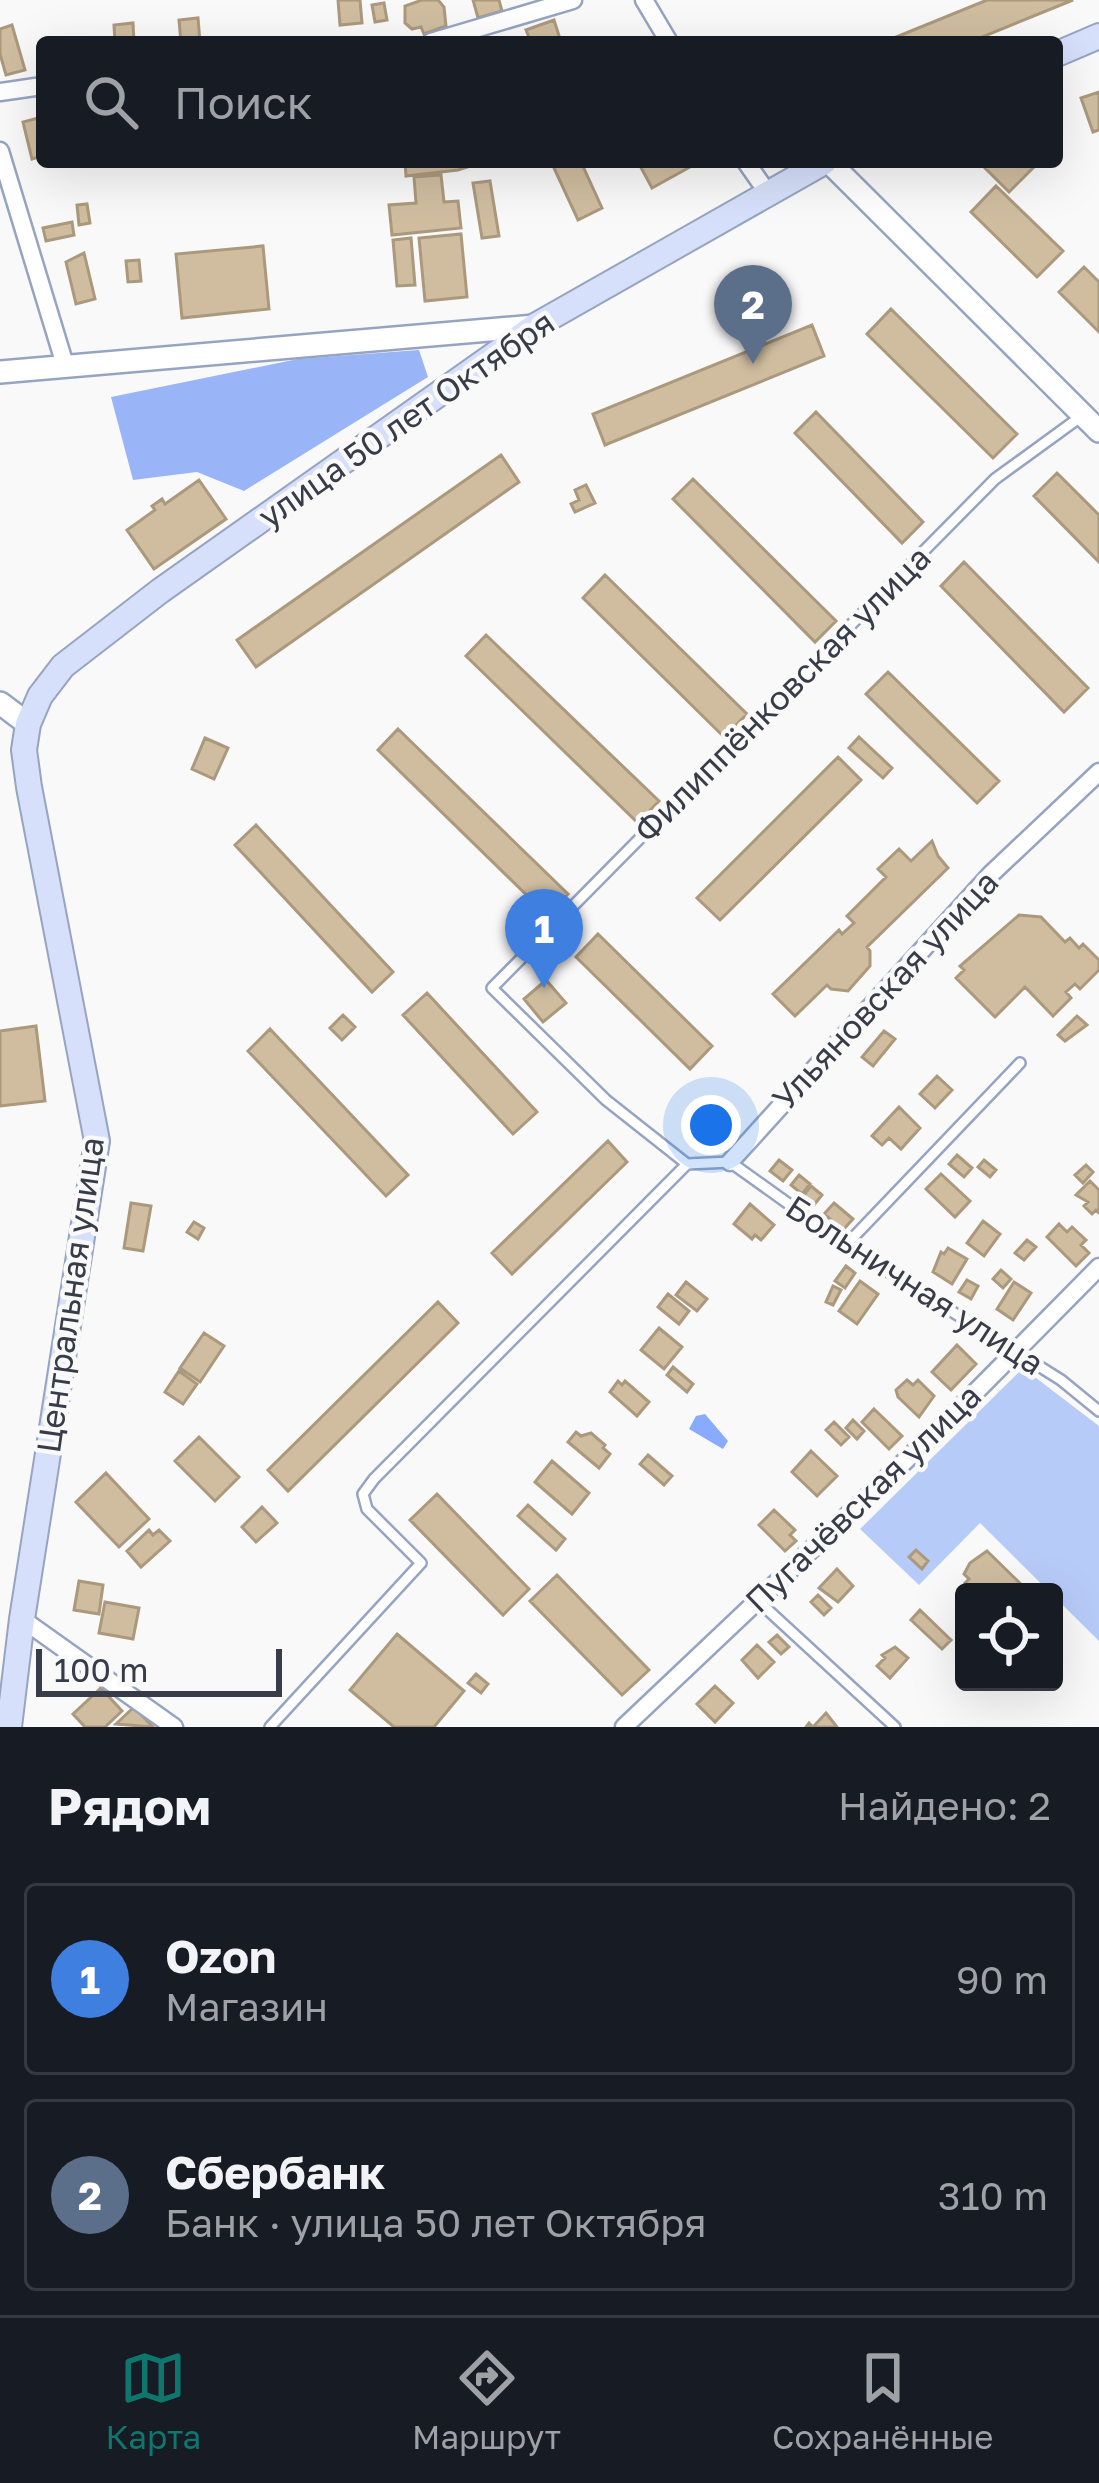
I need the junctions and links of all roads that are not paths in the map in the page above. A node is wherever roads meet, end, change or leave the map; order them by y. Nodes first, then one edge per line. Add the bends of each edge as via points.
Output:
1 (573, 0) edge
2 (644, 0) edge
3 (451, 36) edge
4 (665, 36) edge
5 (1099, 36) edge
6 (1063, 51) edge
7 (36, 87) edge
8 (0, 92) edge
9 (0, 151) edge
10 (750, 168) edge
11 (814, 168) edge
12 (832, 168) edge
13 (767, 192) junction
14 (535, 326) junction
15 (64, 364) junction
16 (0, 372) edge
17 (1091, 423) edge
18 (0, 703) edge
19 (28, 724) junction
20 (1099, 772) edge
21 (1020, 1063) dead end
22 (730, 1162) junction
23 (687, 1164) junction
24 (846, 1245) junction
25 (1099, 1267) edge
26 (1014, 1349) junction
27 (1099, 1411) edge
28 (758, 1600) junction
29 (22, 1619) junction
30 (9, 1727) edge
31 (174, 1727) edge
32 (270, 1727) edge
33 (624, 1727) edge
34 (895, 1727) edge

1 - 3 street
2 - 4 street
5 - 6 main road
7 - 8 street
9 - 15 street
10 - 13 street
11 - 13 main road, улица 50 лет Октября
12 - 17 street
13 - 14 main road, улица 50 лет Октября
14 - 15 street
14 - 19 main road, улица 50 лет Октября via 63,666
15 - 16 street
17 - 23 lane, Филиппёнковская улица via 995,479 492,988 606,1100
18 - 19 street
19 - 29 main road, Центральная улица via 29,787 97,1141
20 - 22 street, Ульяновская улица via 990,875
21 - 24 lane
22 - 23 lane
22 - 24 lane, Больничная улица
23 - 32 lane via 374,1479 363,1494 367,1509 421,1562
24 - 26 lane, Больничная улица
25 - 26 street, Пугачёвская улица
26 - 27 lane, Больничная улица
26 - 28 street, Пугачёвская улица
28 - 33 street, Пугачёвская улица
28 - 34 lane
29 - 30 main road, Центральная улица
29 - 31 street

